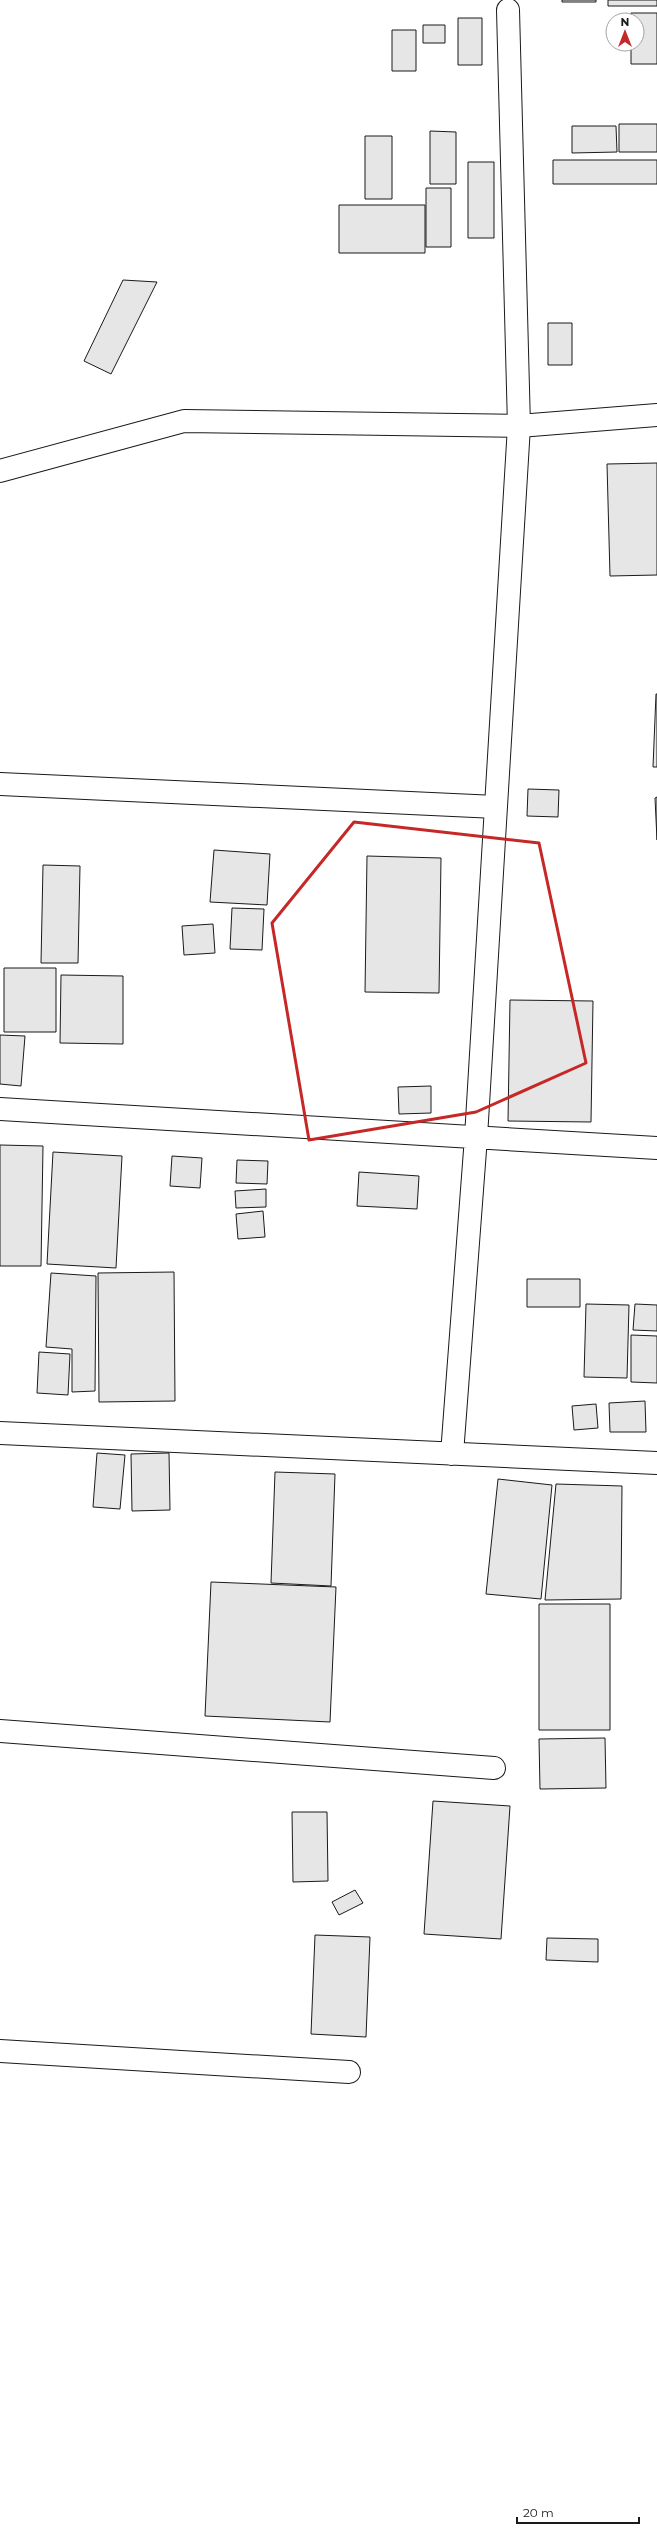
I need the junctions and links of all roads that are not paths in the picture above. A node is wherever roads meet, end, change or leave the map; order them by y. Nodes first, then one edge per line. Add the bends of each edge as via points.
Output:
1 (508, 10) dead end
2 (657, 416) edge
3 (520, 426) junction
4 (0, 471) edge
5 (0, 784) edge
6 (496, 807) junction
7 (0, 1109) edge
8 (476, 1137) junction
9 (657, 1148) edge
10 (0, 1433) edge
11 (452, 1454) junction
12 (657, 1463) edge
13 (0, 1731) edge
14 (494, 1768) dead end
15 (0, 2051) edge
16 (349, 2072) dead end

1 - 3 street
2 - 3 street
3 - 4 street via 184,421
3 - 6 street
5 - 6 street
6 - 8 street
7 - 8 street
8 - 9 street
8 - 11 street
10 - 11 street
11 - 12 street
13 - 14 street
15 - 16 street

